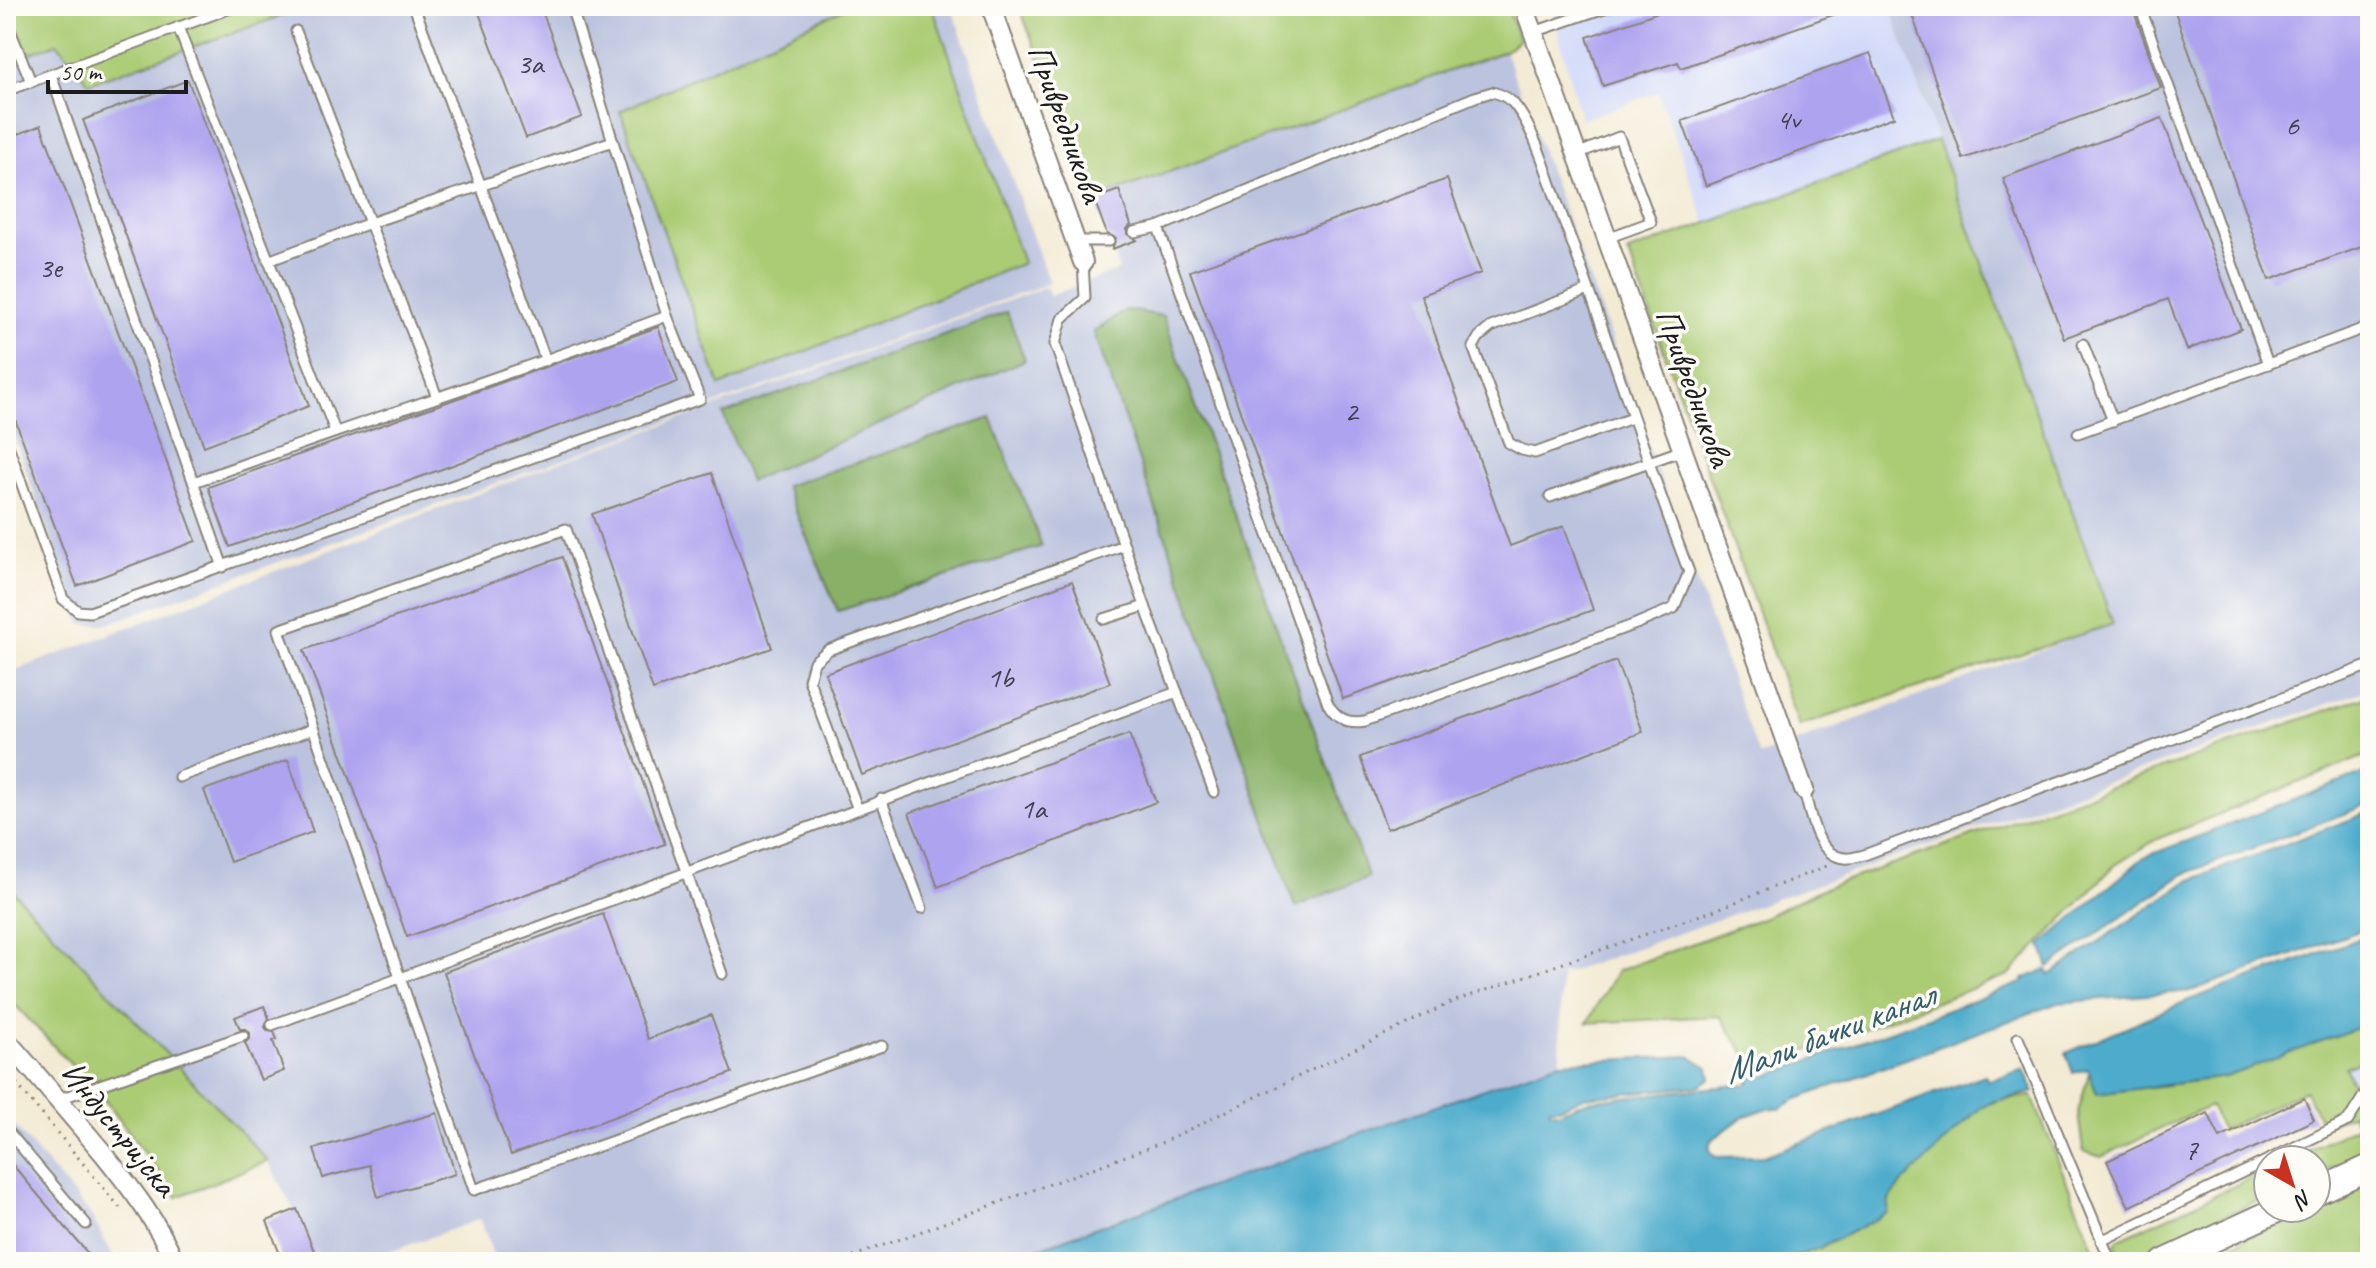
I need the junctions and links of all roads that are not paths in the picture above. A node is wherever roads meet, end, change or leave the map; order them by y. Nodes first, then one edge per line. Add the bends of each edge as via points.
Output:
1 (236, 6) edge
2 (414, 6) edge
3 (571, 6) edge
4 (991, 6) edge
5 (1524, 6) edge
6 (1610, 6) edge
7 (2140, 6) edge
8 (6, 20) edge
9 (178, 27) junction
10 (296, 31) dead end
11 (1534, 32) junction
12 (51, 75) junction
13 (31, 82) junction
14 (6, 91) edge
15 (613, 141) junction
16 (1577, 154) junction
17 (479, 186) junction
18 (370, 223) junction
19 (1158, 227) junction
20 (1134, 232) dead end
21 (1607, 238) junction
22 (1076, 241) junction
23 (1109, 241) dead end
24 (268, 261) junction
25 (1083, 262) joint
26 (1589, 290) junction
27 (667, 316) junction
28 (2370, 326) edge
29 (2083, 344) dead end
30 (546, 361) junction
31 (2268, 364) junction
32 (437, 397) junction
33 (1632, 418) junction
34 (2113, 421) junction
35 (335, 431) junction
36 (2078, 433) dead end
37 (6, 440) edge
38 (1683, 450) junction
39 (1647, 463) junction
40 (194, 482) junction
41 (1550, 497) dead end
42 (1124, 545) junction
43 (223, 567) junction
44 (1145, 606) junction
45 (1104, 619) dead end
46 (2370, 665) edge
47 (1177, 692) junction
48 (313, 729) junction
49 (179, 777) dead end
50 (1804, 790) joint
51 (1214, 792) dead end
52 (881, 799) junction
53 (857, 807) junction
54 (686, 873) junction
55 (922, 908) dead end
56 (722, 974) dead end
57 (400, 978) junction
58 (272, 1025) dead end
59 (243, 1036) dead end
60 (2018, 1038) dead end
61 (6, 1040) edge
62 (882, 1046) dead end
63 (2370, 1086) edge
64 (59, 1099) junction
65 (6, 1129) edge
66 (2305, 1144) edge
67 (2370, 1167) edge
68 (2252, 1168) edge
69 (2332, 1185) edge
70 (2252, 1221) edge
71 (86, 1224) dead end
72 (2101, 1241) junction
73 (175, 1262) edge
74 (2111, 1262) edge
75 (2164, 1262) edge

1 - 9 lane
2 - 17 lane
3 - 15 lane
4 - 22 street, Привредникова
5 - 11 street, Привредникова
6 - 11 lane
7 - 31 lane
8 - 13 lane
9 - 12 lane
9 - 24 lane
10 - 18 lane
11 - 16 street, Привредникова
12 - 13 lane
12 - 40 lane
13 - 14 lane
15 - 17 lane
15 - 27 lane
16 - 21 street, Привредникова
16 - 21 lane via 1619,137 1651,222
17 - 18 lane
17 - 30 lane
18 - 24 lane
18 - 32 lane
19 - 20 lane
19 - 26 lane via 1492,92 1514,104 1528,127
19 - 39 lane via 1335,715 1352,723 1365,721 1674,608 1689,572
21 - 38 street, Привредникова
22 - 23 lane
22 - 25 street, Привредникова
24 - 35 lane
25 - 42 lane via 1085,298 1062,319 1055,344
26 - 33 lane
26 - 33 lane via 1491,327 1473,347 1509,443 1522,450 1535,453
27 - 30 lane
27 - 43 lane via 700,399
28 - 31 lane
29 - 34 lane
30 - 32 lane
31 - 34 lane
32 - 35 lane
33 - 39 lane
34 - 36 lane
35 - 40 lane
37 - 43 lane via 69,606 90,612
38 - 39 lane
38 - 50 street, Привредникова
39 - 41 lane
40 - 43 lane
42 - 44 lane
42 - 53 lane via 828,650 814,662 809,680
44 - 45 lane
44 - 47 lane
46 - 50 lane via 1864,855 1831,854 1822,844
47 - 51 lane
47 - 52 lane
48 - 49 lane
48 - 54 lane via 279,630 566,529
48 - 57 lane
52 - 53 lane
52 - 55 lane
53 - 54 lane
54 - 56 lane
54 - 57 lane
57 - 58 lane
57 - 62 lane via 474,1190
59 - 64 lane
60 - 72 lane
61 - 64 street, Индустријска
63 - 66 lane via 2348,1121
64 - 73 street, Индустријска via 137,1196
65 - 71 lane
67 - 69 street
68 - 72 lane
70 - 75 street
72 - 74 lane

